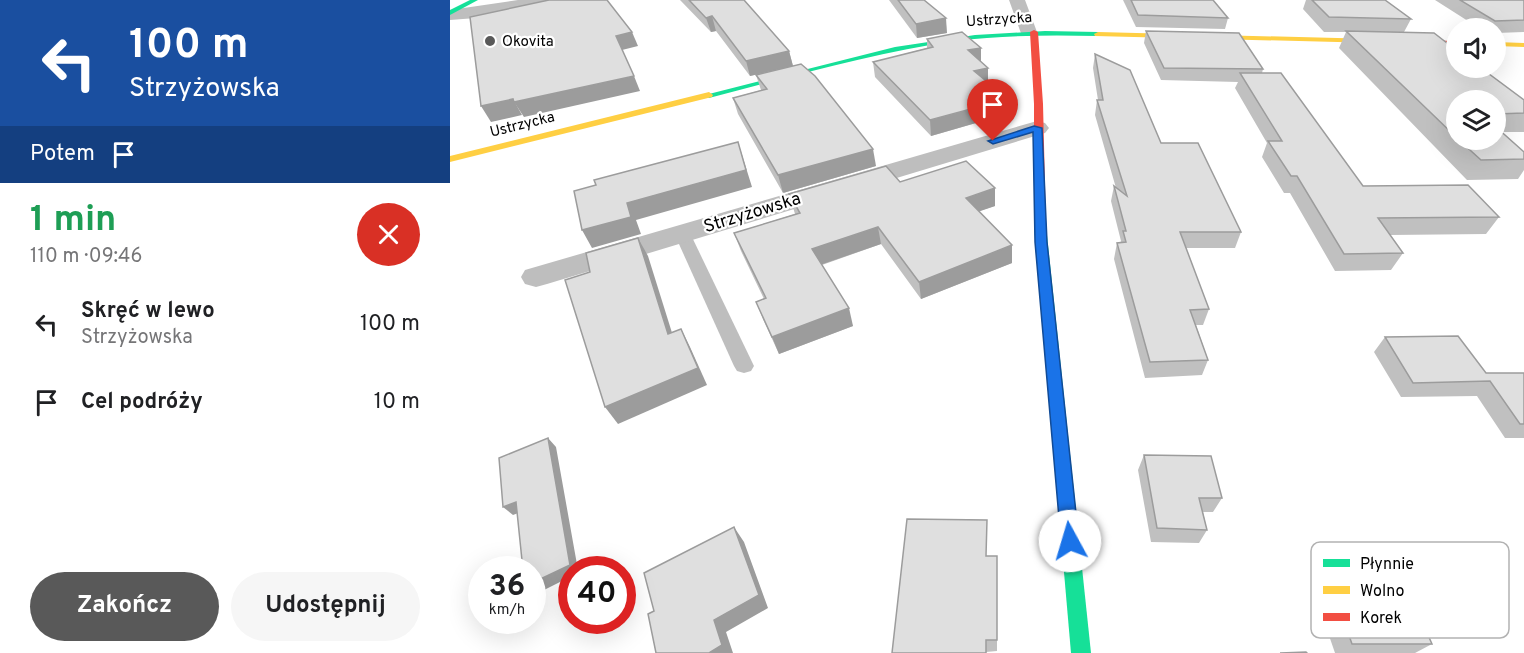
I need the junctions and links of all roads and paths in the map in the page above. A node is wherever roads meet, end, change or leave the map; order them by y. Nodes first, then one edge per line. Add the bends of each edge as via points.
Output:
1 (475, 0) edge
2 (544, 0) edge
3 (1017, 0) edge
4 (450, 14) edge
5 (1031, 32) junction
6 (1433, 42) junction
7 (1446, 43) edge
8 (1506, 44) edge
9 (1524, 45) edge
10 (1446, 53) edge
11 (1037, 128) junction
12 (450, 159) edge
13 (682, 233) junction
14 (536, 277) dead end
15 (744, 366) dead end
16 (1081, 653) edge

1 - 4 street
2 - 4 street
3 - 5 street
5 - 6 street, Ustrzycka
5 - 11 street via 1039,77
5 - 12 street, Ustrzycka via 956,39 860,58
6 - 7 street, Ustrzycka
6 - 10 street
8 - 9 street
11 - 13 street, Strzyżowska
11 - 16 street via 1041,242
13 - 14 street, Strzyżowska
13 - 15 lane

